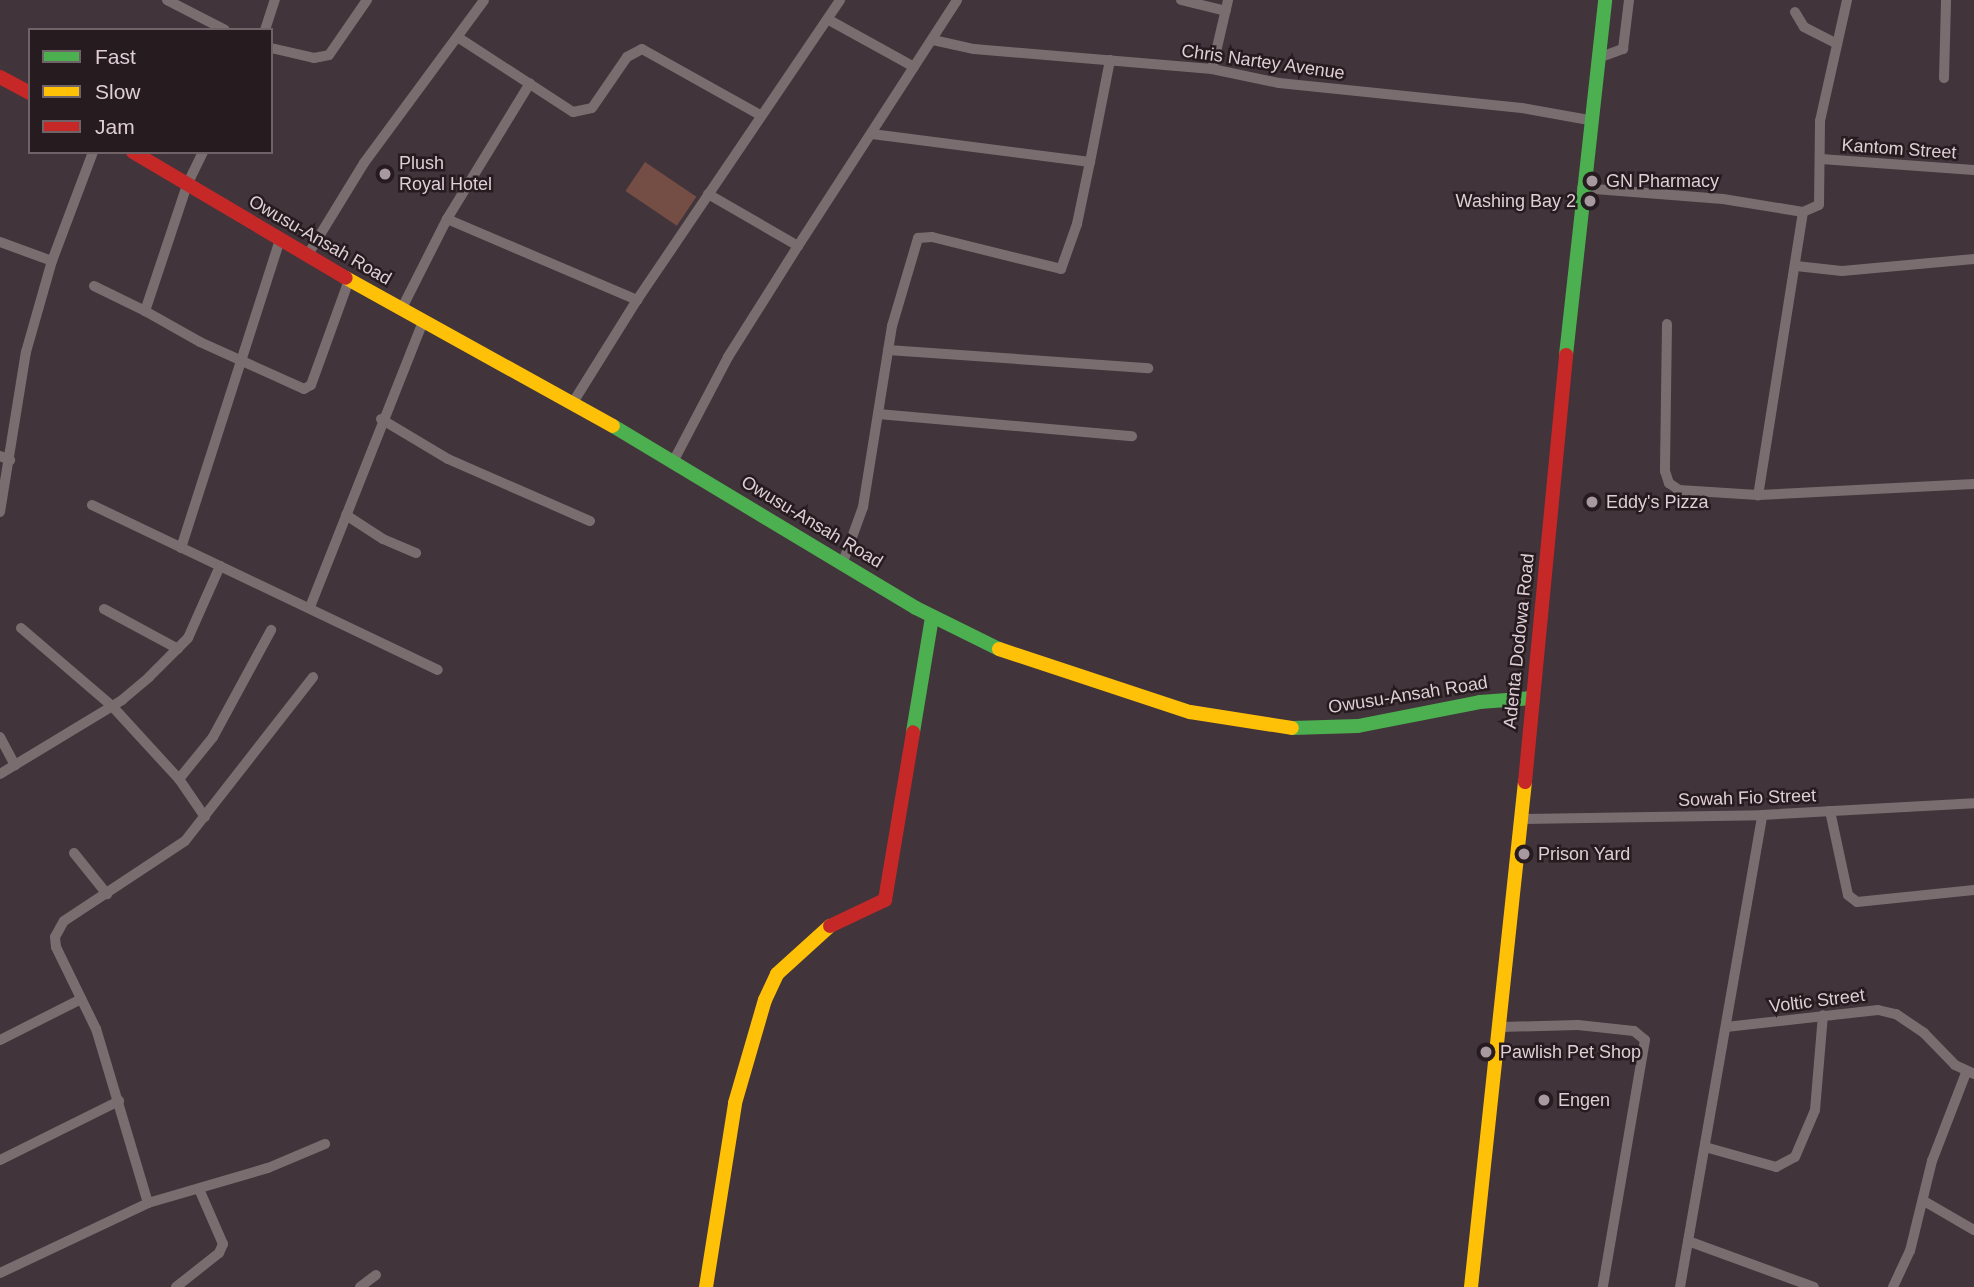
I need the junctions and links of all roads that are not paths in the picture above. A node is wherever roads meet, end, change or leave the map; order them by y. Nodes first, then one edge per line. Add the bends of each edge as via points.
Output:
1 (167, 0) edge
2 (275, 0) edge
3 (366, 0) edge
4 (484, 0) edge
5 (839, 0) edge
6 (957, 0) edge
7 (1181, 0) edge
8 (1228, 0) edge
9 (1605, 0) edge
10 (1629, 0) edge
11 (1847, 0) edge
12 (1946, 0) edge
13 (1226, 11) junction
14 (1795, 12) dead end
15 (829, 20) junction
16 (221, 28) edge
17 (266, 28) edge
18 (459, 38) junction
19 (933, 40) junction
20 (1836, 43) junction
21 (273, 48) edge
22 (1598, 58) junction
23 (1110, 60) junction
24 (914, 67) junction
25 (1212, 69) junction
26 (0, 77) edge
27 (1944, 78) dead end
28 (530, 83) junction
29 (28, 92) edge
30 (760, 116) junction
31 (1589, 120) junction
32 (872, 134) junction
33 (92, 154) edge
34 (136, 154) edge
35 (202, 154) edge
36 (1821, 159) junction
37 (1090, 162) junction
38 (1974, 170) edge
39 (187, 184) junction
40 (1582, 188) junction
41 (708, 194) junction
42 (1802, 212) junction
43 (447, 219) junction
44 (280, 240) junction
45 (0, 242) edge
46 (798, 246) junction
47 (307, 256) junction
48 (1974, 259) edge
49 (52, 261) junction
50 (1796, 266) junction
51 (349, 280) junction
52 (94, 286) dead end
53 (637, 300) junction
54 (401, 310) junction
55 (145, 311) junction
56 (423, 322) junction
57 (1667, 324) dead end
58 (888, 350) junction
59 (240, 362) junction
60 (1148, 368) dead end
61 (572, 404) junction
62 (878, 414) junction
63 (381, 419) junction
64 (1132, 436) dead end
65 (5, 458) edge
66 (674, 460) junction
67 (1974, 484) edge
68 (1758, 495) junction
69 (92, 505) dead end
70 (0, 512) edge
71 (346, 515) junction
72 (590, 521) dead end
73 (181, 548) junction
74 (416, 553) dead end
75 (842, 562) junction
76 (220, 566) junction
77 (310, 607) junction
78 (104, 609) dead end
79 (932, 617) junction
80 (21, 628) dead end
81 (271, 631) dead end
82 (178, 649) junction
83 (438, 670) dead end
84 (313, 677) dead end
85 (1532, 698) junction
86 (112, 706) junction
87 (0, 737) edge
88 (15, 765) junction
89 (0, 774) edge
90 (179, 779) junction
91 (1974, 803) edge
92 (1830, 811) junction
93 (1762, 815) junction
94 (205, 817) junction
95 (1520, 818) junction
96 (74, 853) dead end
97 (1974, 890) edge
98 (107, 894) junction
99 (81, 999) junction
100 (1823, 1015) junction
101 (1502, 1027) junction
102 (1726, 1027) junction
103 (0, 1040) edge
104 (1970, 1073) edge
105 (119, 1101) junction
106 (325, 1144) dead end
107 (1706, 1147) junction
108 (0, 1160) edge
109 (199, 1188) junction
110 (1924, 1201) junction
111 (148, 1203) junction
112 (1974, 1230) edge
113 (1688, 1241) junction
114 (0, 1273) edge
115 (376, 1275) dead end
116 (176, 1287) edge
117 (360, 1287) edge
118 (706, 1287) edge
119 (1471, 1287) edge
120 (1603, 1287) edge
121 (1679, 1287) edge
122 (1814, 1287) edge
123 (1894, 1287) edge

1 - 16 street
2 - 17 street
3 - 21 street via 329,55 314,58
4 - 18 street
5 - 15 street
6 - 19 street
7 - 13 street
8 - 13 street
9 - 22 street, Adenta Dodowa Road
10 - 22 street via 1623,49
11 - 20 street
12 - 27 street
13 - 25 street
14 - 20 street via 1804,27
15 - 24 street
15 - 30 street
18 - 28 street
18 - 47 street via 365,163
19 - 23 street, Chris Nartey Avenue via 974,50
19 - 24 street
20 - 36 street via 1821,121
22 - 31 street, Adenta Dodowa Road
23 - 25 street, Chris Nartey Avenue
23 - 37 street
24 - 32 street
25 - 31 street, Chris Nartey Avenue via 1279,83 1522,108
26 - 29 street
28 - 30 street via 573,112 584,113 627,57 642,49
28 - 43 street
30 - 41 street
31 - 40 street, Adenta Dodowa Road
32 - 37 street
32 - 46 street
33 - 49 street
34 - 39 street, Owusu-Ansah Road
35 - 39 street
36 - 38 street, Kantom Street
36 - 42 street via 1819,205
37 - 58 street via 1077,225 1061,270 932,237 918,238
39 - 44 street, Owusu-Ansah Road
39 - 55 street
40 - 42 street
40 - 85 street, Adenta Dodowa Road
41 - 46 street
41 - 53 street
42 - 50 street
43 - 53 street
43 - 54 street
44 - 47 street, Owusu-Ansah Road
44 - 59 street
45 - 49 street
46 - 66 street via 729,357
47 - 51 street, Owusu-Ansah Road
48 - 50 street via 1842,271
49 - 65 street via 26,352
50 - 68 street
51 - 54 street, Owusu-Ansah Road
51 - 59 street via 308,387 300,390
52 - 55 street
53 - 61 street
54 - 56 street, Owusu-Ansah Road
55 - 59 street
56 - 61 street, Owusu-Ansah Road
56 - 63 street
57 - 68 street via 1664,395 1669,483 1679,490
58 - 60 street
58 - 62 street
59 - 73 street
61 - 66 street, Owusu-Ansah Road
62 - 64 street
62 - 75 street via 863,507
63 - 71 street
63 - 72 street via 448,459
65 - 70 street
66 - 75 street, Owusu-Ansah Road
67 - 68 street
69 - 73 street
71 - 74 street
71 - 77 street
73 - 76 street
75 - 79 street, Owusu-Ansah Road
76 - 77 street
76 - 82 street via 205,608
77 - 83 street
78 - 82 street
79 - 85 street, Owusu-Ansah Road via 1061,673 1236,721 1294,728 1358,726 1480,702
79 - 118 street via 885,900 826,928 777,974 765,1000 736,1103
80 - 86 street
81 - 90 street via 213,737
82 - 86 street
84 - 94 street via 232,776
85 - 95 street, Adenta Dodowa Road
86 - 88 street
86 - 90 street
87 - 88 street
88 - 89 street
90 - 94 street
91 - 92 street, Sowah Fio Street
92 - 93 street, Sowah Fio Street
92 - 97 street via 1848,895 1857,902
93 - 95 street, Sowah Fio Street
93 - 102 street
94 - 98 street via 185,841
95 - 101 street, Adenta Dodowa Road
96 - 98 street
98 - 99 street via 64,921 55,937
99 - 103 street
99 - 105 street
100 - 102 street, Voltic Street
100 - 104 street, Voltic Street via 1878,1010 1896,1014
100 - 107 street via 1815,1110 1795,1157 1776,1167
101 - 119 street, Adenta Dodowa Road
101 - 120 street via 1634,1031 1646,1040
102 - 107 street
104 - 110 street via 1932,1161
105 - 108 street
105 - 111 street
106 - 109 street via 268,1168
107 - 113 street
109 - 111 street
109 - 116 street via 223,1244 219,1253
110 - 112 street
110 - 123 street
111 - 114 street
113 - 121 street
113 - 122 street
115 - 117 street

